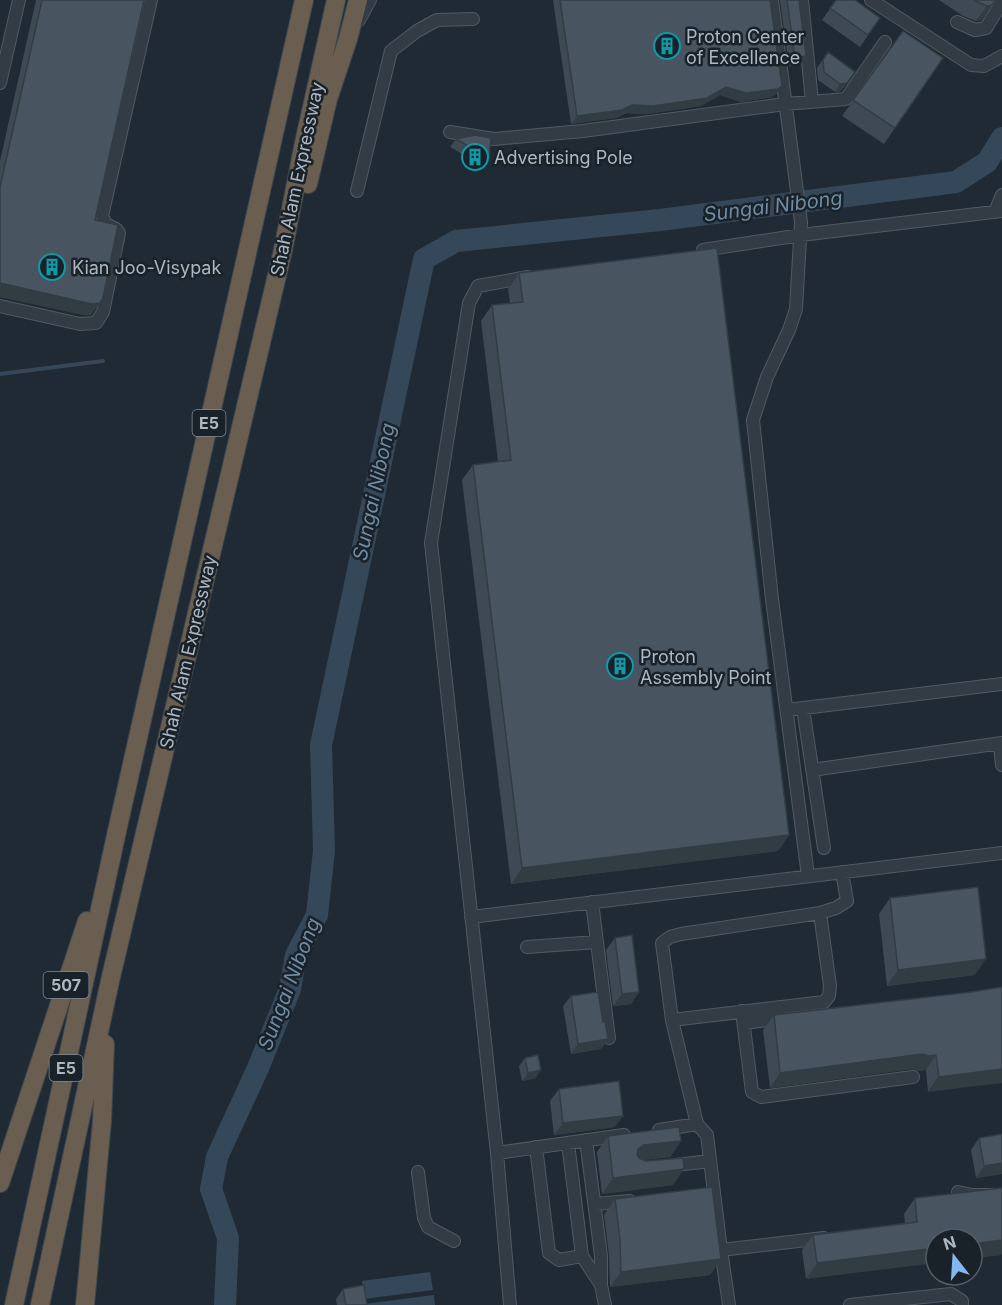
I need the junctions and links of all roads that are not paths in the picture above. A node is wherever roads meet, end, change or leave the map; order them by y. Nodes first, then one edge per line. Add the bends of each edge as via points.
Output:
1 (19, 0) edge
2 (152, 0) edge
3 (304, 0) edge
4 (336, 0) edge
5 (358, 0) edge
6 (370, 0) edge
7 (772, 0) edge
8 (802, 0) edge
9 (871, 0) edge
10 (1002, 2) edge
11 (473, 19) dead end
12 (957, 22) dead end
13 (348, 39) junction
14 (885, 42) dead end
15 (1002, 56) edge
16 (0, 83) edge
17 (812, 102) junction
18 (785, 104) junction
19 (450, 132) dead end
20 (357, 191) dead end
21 (1002, 195) edge
22 (998, 211) edge
23 (801, 229) junction
24 (283, 250) junction
25 (696, 251) edge
26 (544, 275) edge
27 (0, 306) edge
28 (1002, 684) edge
29 (803, 708) junction
30 (787, 710) junction
31 (1001, 743) edge
32 (1002, 765) edge
33 (812, 770) junction
34 (117, 831) junction
35 (824, 848) dead end
36 (1002, 853) edge
37 (842, 872) junction
38 (808, 876) junction
39 (592, 902) junction
40 (820, 913) junction
41 (471, 917) junction
42 (597, 942) junction
43 (527, 947) dead end
44 (108, 994) junction
45 (835, 1012) edge
46 (743, 1017) junction
47 (672, 1020) junction
48 (609, 1038) edge
49 (913, 1077) dead end
50 (697, 1124) junction
51 (586, 1140) junction
52 (568, 1143) junction
53 (536, 1147) junction
54 (497, 1153) junction
55 (710, 1161) junction
56 (656, 1167) edge
57 (418, 1172) dead end
58 (0, 1183) edge
59 (958, 1192) edge
60 (1002, 1195) edge
61 (643, 1199) edge
62 (595, 1204) junction
63 (838, 1236) edge
64 (454, 1241) dead end
65 (721, 1250) junction
66 (582, 1256) junction
67 (601, 1285) junction
68 (14, 1305) edge
69 (40, 1305) edge
70 (85, 1305) edge
71 (510, 1305) edge
72 (605, 1305) edge
73 (729, 1305) edge
74 (850, 1305) edge
75 (962, 1305) edge

1 - 16 street
2 - 27 street via 102,216 119,233 103,312 96,323 80,324
3 - 34 highway, Shah Alam Expressway / E5
4 - 24 highway, Shah Alam Expressway / E5
5 - 13 highway
6 - 13 street
7 - 18 street
8 - 17 street
9 - 15 street via 971,65 984,66
10 - 12 street via 986,28 975,30
11 - 20 street via 437,20 391,51
13 - 24 highway via 328,99 307,185
14 - 17 street via 846,99
17 - 18 street
18 - 19 street via 494,139
18 - 23 street
21 - 22 street
22 - 23 street
23 - 25 street
23 - 30 street via 796,309 753,420
24 - 44 highway, Shah Alam Expressway / E5
26 - 41 street via 478,286 469,303 431,543
28 - 29 street
29 - 30 street
29 - 33 street
30 - 38 street
31 - 32 street
31 - 33 street
33 - 35 street
34 - 58 highway, 507
34 - 68 highway, Shah Alam Expressway / E5
36 - 37 street
37 - 38 street
37 - 40 street via 847,901
38 - 39 street
39 - 41 street
39 - 42 street
40 - 46 street via 829,996 824,1002
40 - 47 street via 665,939 662,943
41 - 54 street
42 - 43 street
42 - 48 street
44 - 69 highway, Shah Alam Expressway / E5
44 - 70 highway, 507 via 102,1121
45 - 46 street
46 - 47 street
46 - 49 street via 752,1092 761,1097
47 - 50 street
50 - 51 street
50 - 55 street via 707,1135
51 - 52 street
51 - 62 street
52 - 53 street
52 - 66 street
53 - 54 street
53 - 66 street via 549,1253 560,1260
54 - 71 street
55 - 56 street
55 - 65 street via 708,1193
57 - 64 street via 428,1227
59 - 60 street
61 - 62 street
62 - 67 street
63 - 65 street
65 - 73 street
66 - 67 street
67 - 72 street
74 - 75 street via 951,1294

